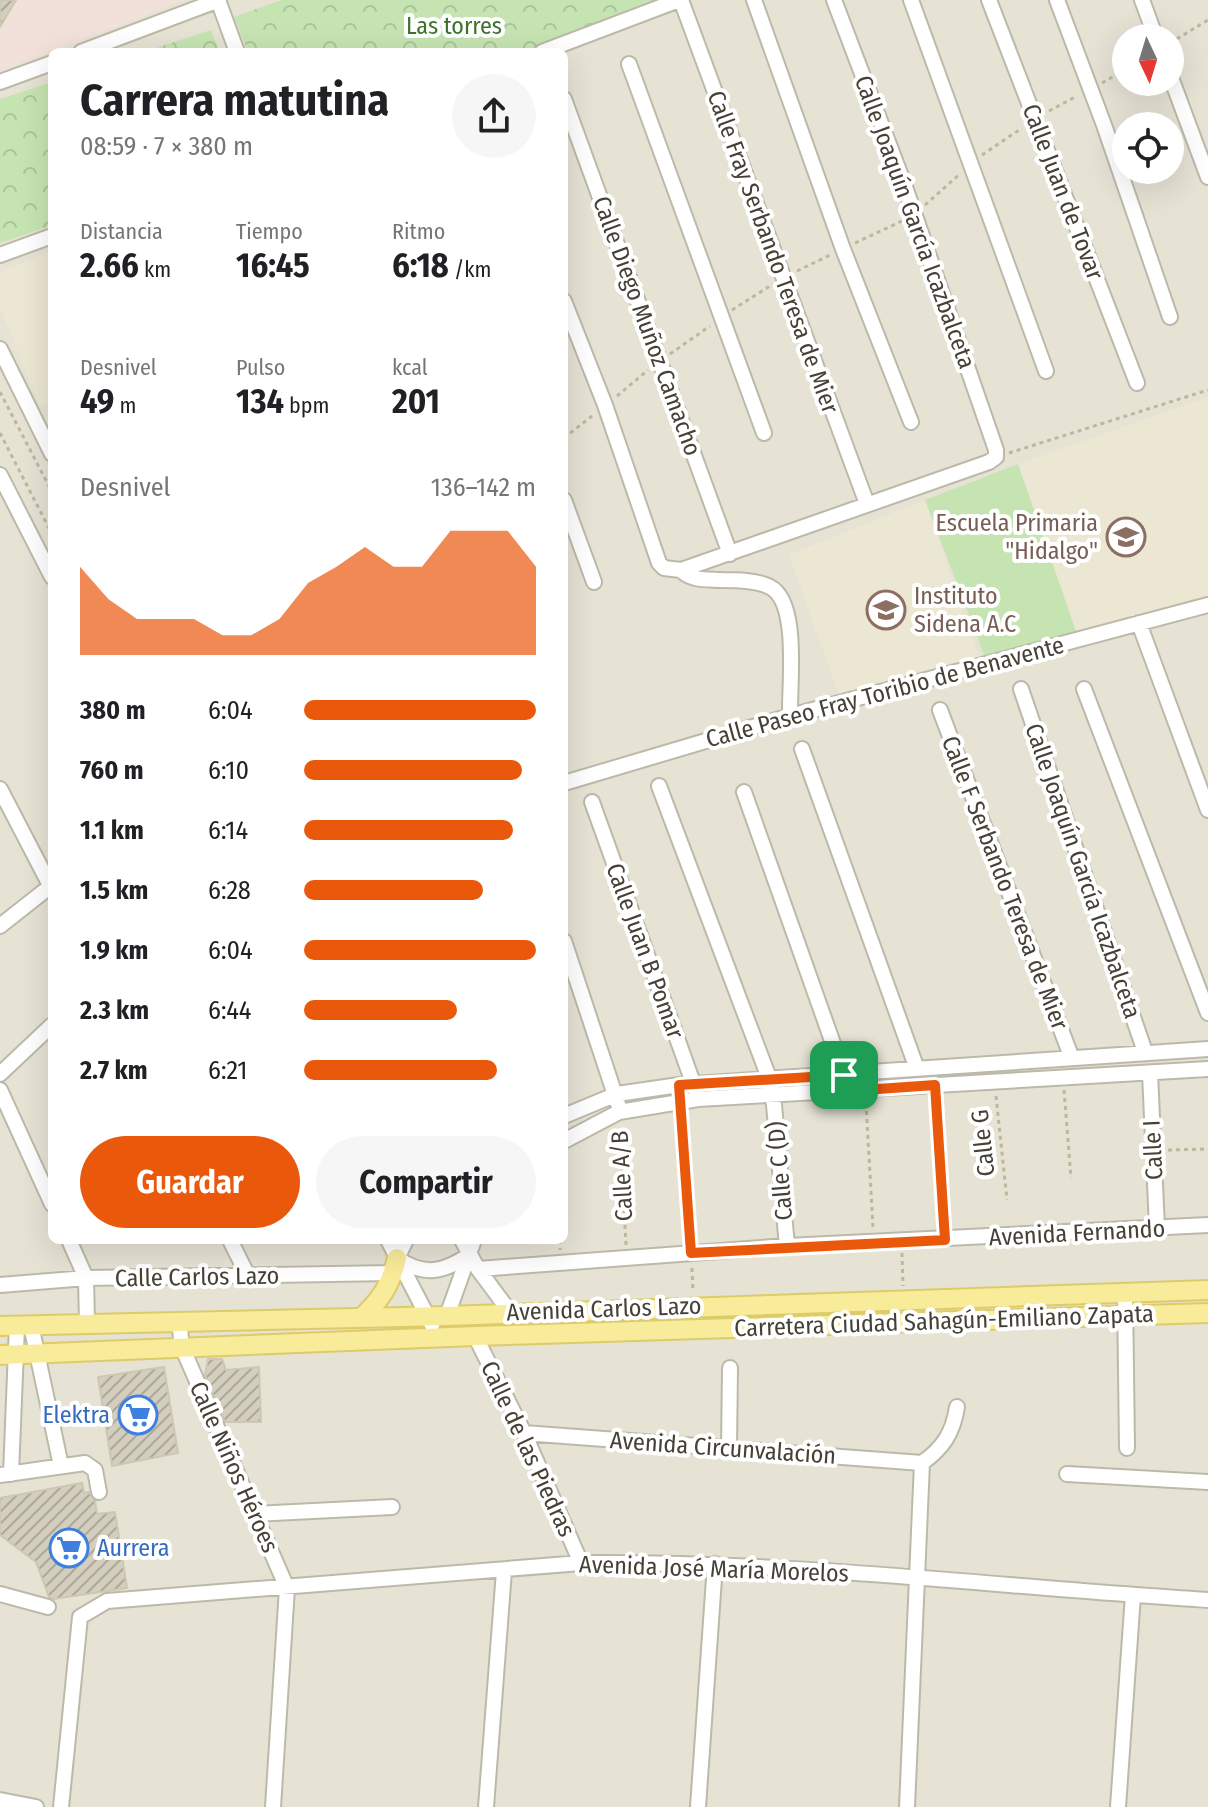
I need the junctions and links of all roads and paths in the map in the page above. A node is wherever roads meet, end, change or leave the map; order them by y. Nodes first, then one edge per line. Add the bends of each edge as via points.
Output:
1 (218, 0) edge
2 (680, 0) edge
3 (754, 0) edge
4 (834, 0) edge
5 (911, 0) edge
6 (989, 0) edge
7 (1057, 0) edge
8 (1142, 0) edge
9 (1208, 20) edge
10 (1151, 24) edge
11 (1184, 35) edge
12 (92, 48) edge
13 (236, 48) edge
14 (553, 48) edge
15 (48, 64) edge
16 (629, 64) dead end
17 (1112, 77) edge
18 (0, 82) edge
19 (1091, 90) junction
20 (1178, 96) edge
21 (568, 110) edge
22 (1035, 118) junction
23 (971, 163) junction
24 (1208, 177) edge
25 (914, 215) junction
26 (48, 237) edge
27 (0, 255) edge
28 (568, 311) edge
29 (1170, 317) dead end
30 (0, 349) edge
31 (1046, 371) dead end
32 (1137, 383) dead end
33 (1208, 390) edge
34 (0, 392) edge
35 (911, 422) dead end
36 (0, 433) edge
37 (764, 433) dead end
38 (48, 446) edge
39 (995, 451) junction
40 (0, 475) edge
41 (48, 484) edge
42 (867, 504) junction
43 (568, 511) edge
44 (48, 526) edge
45 (730, 554) junction
46 (48, 569) edge
47 (681, 570) junction
48 (594, 582) dead end
49 (1208, 605) edge
50 (1139, 623) junction
51 (1021, 689) dead end
52 (1084, 689) dead end
53 (940, 710) dead end
54 (790, 716) junction
55 (802, 749) dead end
56 (568, 782) edge
57 (659, 786) dead end
58 (0, 789) edge
59 (744, 792) dead end
60 (592, 802) dead end
61 (1208, 810) edge
62 (48, 881) edge
63 (48, 889) edge
64 (0, 926) edge
65 (568, 953) edge
66 (1208, 1013) edge
67 (48, 1029) edge
68 (1208, 1049) edge
69 (1145, 1052) junction
70 (1071, 1056) junction
71 (917, 1069) junction
72 (1208, 1069) edge
73 (1150, 1073) junction
74 (0, 1074) edge
75 (844, 1075) junction
76 (769, 1078) junction
77 (1063, 1078) junction
78 (994, 1082) junction
79 (693, 1083) junction
80 (935, 1085) junction
81 (0, 1090) edge
82 (866, 1090) junction
83 (849, 1091) junction
84 (617, 1094) junction
85 (773, 1095) junction
86 (698, 1099) junction
87 (682, 1101) junction
88 (619, 1112) junction
89 (568, 1114) edge
90 (568, 1139) edge
91 (1208, 1149) edge
92 (1153, 1151) junction
93 (1071, 1178) dead end
94 (48, 1195) edge
95 (1007, 1200) dead end
96 (1208, 1225) edge
97 (1157, 1228) junction
98 (945, 1240) junction
99 (874, 1243) junction
100 (71, 1244) edge
101 (232, 1244) edge
102 (390, 1244) edge
103 (405, 1244) edge
104 (464, 1244) edge
105 (473, 1244) edge
106 (787, 1246) junction
107 (691, 1253) junction
108 (469, 1255) junction
109 (627, 1257) junction
110 (902, 1260) dead end
111 (400, 1270) junction
112 (481, 1272) junction
113 (903, 1273) dead end
114 (248, 1276) junction
115 (87, 1282) junction
116 (693, 1283) dead end
117 (0, 1285) edge
118 (1208, 1290) edge
119 (1125, 1293) junction
120 (506, 1307) junction
121 (1208, 1313) edge
122 (1123, 1315) junction
123 (361, 1318) junction
124 (87, 1319) junction
125 (179, 1321) junction
126 (434, 1321) junction
127 (16, 1325) edge
128 (475, 1336) junction
129 (182, 1347) junction
130 (38, 1353) junction
131 (8, 1355) edge
132 (730, 1368) dead end
133 (957, 1407) dead end
134 (524, 1433) junction
135 (729, 1447) junction
136 (1127, 1448) dead end
137 (922, 1463) junction
138 (61, 1466) junction
139 (6, 1474) edge
140 (1067, 1474) dead end
141 (1208, 1482) edge
142 (99, 1492) dead end
143 (392, 1507) dead end
144 (254, 1514) junction
145 (581, 1563) junction
146 (715, 1564) junction
147 (504, 1571) junction
148 (919, 1576) junction
149 (287, 1588) junction
150 (0, 1594) edge
151 (1133, 1595) junction
152 (1208, 1600) edge
153 (48, 1607) dead end
154 (0, 1800) edge
155 (36, 1807) edge
156 (61, 1807) edge
157 (273, 1807) edge
158 (486, 1807) edge
159 (698, 1807) edge
160 (907, 1807) edge
161 (1118, 1807) edge

1 - 12 street
1 - 13 street
2 - 14 street
2 - 42 street, Calle Fray Serbando Teresa de Mier
3 - 35 street
4 - 25 street, Calle Joaquín García Icazbalceta
5 - 23 street
6 - 22 street, Calle Juan de Tovar
7 - 19 street
8 - 10 street
9 - 11 path
15 - 18 street
16 - 37 street
17 - 19 path
19 - 22 path
19 - 29 street
20 - 24 street
21 - 45 street, Calle Diego Muñoz Camacho
22 - 23 path
22 - 32 street, Calle Juan de Tovar
23 - 25 path
23 - 31 street
25 - 39 street, Calle Joaquín García Icazbalceta
26 - 27 street
28 - 47 street via 659,563
30 - 38 street
33 - 39 path
34 - 41 path
36 - 44 path
39 - 42 street via 989,462
40 - 46 street
42 - 45 street
43 - 48 street
45 - 47 street
47 - 54 street via 697,579 769,586 784,600
49 - 50 street, Calle Paseo Fray Toribio de Benavente
50 - 54 street, Calle Paseo Fray Toribio de Benavente
50 - 61 street
51 - 69 street, Calle Joaquín García Icazbalceta
52 - 66 street
53 - 70 street, Calle F Serbando Teresa de Mier
54 - 56 street, Calle Paseo Fray Toribio de Benavente
55 - 71 street
57 - 76 street
58 - 62 street
59 - 75 street
60 - 79 street, Calle Juan B Pomar
63 - 64 street
65 - 84 street, Calle A/B
67 - 74 street
68 - 69 street
69 - 70 street
70 - 71 street
71 - 75 street
72 - 73 street
73 - 77 street
73 - 92 street, Calle I
75 - 76 street
75 - 83 street
76 - 79 street
76 - 85 street, Calle C (D)
77 - 78 street
77 - 93 path
78 - 80 street
78 - 95 path, Calle G
79 - 84 street
79 - 86 street, Calle Juan B Pomar
80 - 82 street
80 - 98 path
81 - 94 street
82 - 83 street
82 - 99 path
83 - 85 street
84 - 88 street, Calle A/B
84 - 89 street
85 - 86 street
85 - 106 street, Calle C (D)
86 - 87 street
87 - 88 street
87 - 107 path
88 - 90 street
88 - 109 path, Calle A/B
91 - 92 path
92 - 97 street, Calle I
96 - 97 street, Avenida Fernando
97 - 98 street, Avenida Fernando
98 - 99 street, Avenida Fernando
99 - 106 street, Avenida Fernando
100 - 115 street
101 - 114 street
102 - 111 street
103 - 111 street
104 - 108 street
105 - 108 street
106 - 107 street, Avenida Fernando
107 - 109 street, Avenida Fernando
107 - 116 path
108 - 111 street via 436,1271
108 - 112 street
108 - 126 street
109 - 112 street, Avenida Fernando
110 - 113 path
111 - 114 street, Calle Carlos Lazo
111 - 123 main road
111 - 126 street
112 - 120 street
114 - 115 street, Calle Carlos Lazo
115 - 117 street, Calle Carlos Lazo
115 - 124 street
118 - 119 main road, Avenida Carlos Lazo
119 - 120 main road, Avenida Carlos Lazo
119 - 122 street
120 - 126 main road, Avenida Carlos Lazo
121 - 122 main road, Carretera Ciudad Sahagún-Emiliano Zapata
122 - 128 main road, Carretera Ciudad Sahagún-Emiliano Zapata
122 - 136 street
123 - 125 main road, Avenida Carlos Lazo
123 - 126 main road, Avenida Carlos Lazo
124 - 125 main road, Avenida Carlos Lazo
124 - 127 main road, Avenida Carlos Lazo
125 - 129 street, Calle Niños Héroes
126 - 128 main road, Carretera Ciudad Sahagún-Emiliano Zapata
126 - 129 main road, Avenida Carlos Lazo via 413,1339
127 - 130 street
127 - 131 street
128 - 134 street, Calle de las Piedras
129 - 130 main road, Avenida Carlos Lazo
129 - 144 street, Calle Niños Héroes
130 - 131 main road, Avenida Carlos Lazo
130 - 138 street
131 - 139 street
132 - 135 street
133 - 137 street via 951,1433
134 - 135 street, Avenida Circunvalación
134 - 145 street, Calle de las Piedras
135 - 137 street, Avenida Circunvalación
137 - 148 street
138 - 139 street
138 - 142 street via 92,1466
140 - 141 street
143 - 144 street
144 - 149 street, Calle Niños Héroes
145 - 146 street, Avenida José María Morelos
145 - 147 street, Avenida José María Morelos
146 - 148 street, Avenida José María Morelos
146 - 159 street
147 - 149 street, Avenida José María Morelos
147 - 158 street
148 - 151 street, Avenida José María Morelos
148 - 160 street
149 - 156 street, Avenida José María Morelos via 107,1601 80,1617
149 - 157 street
150 - 153 street
151 - 152 street, Avenida José María Morelos
151 - 161 street
154 - 155 street

